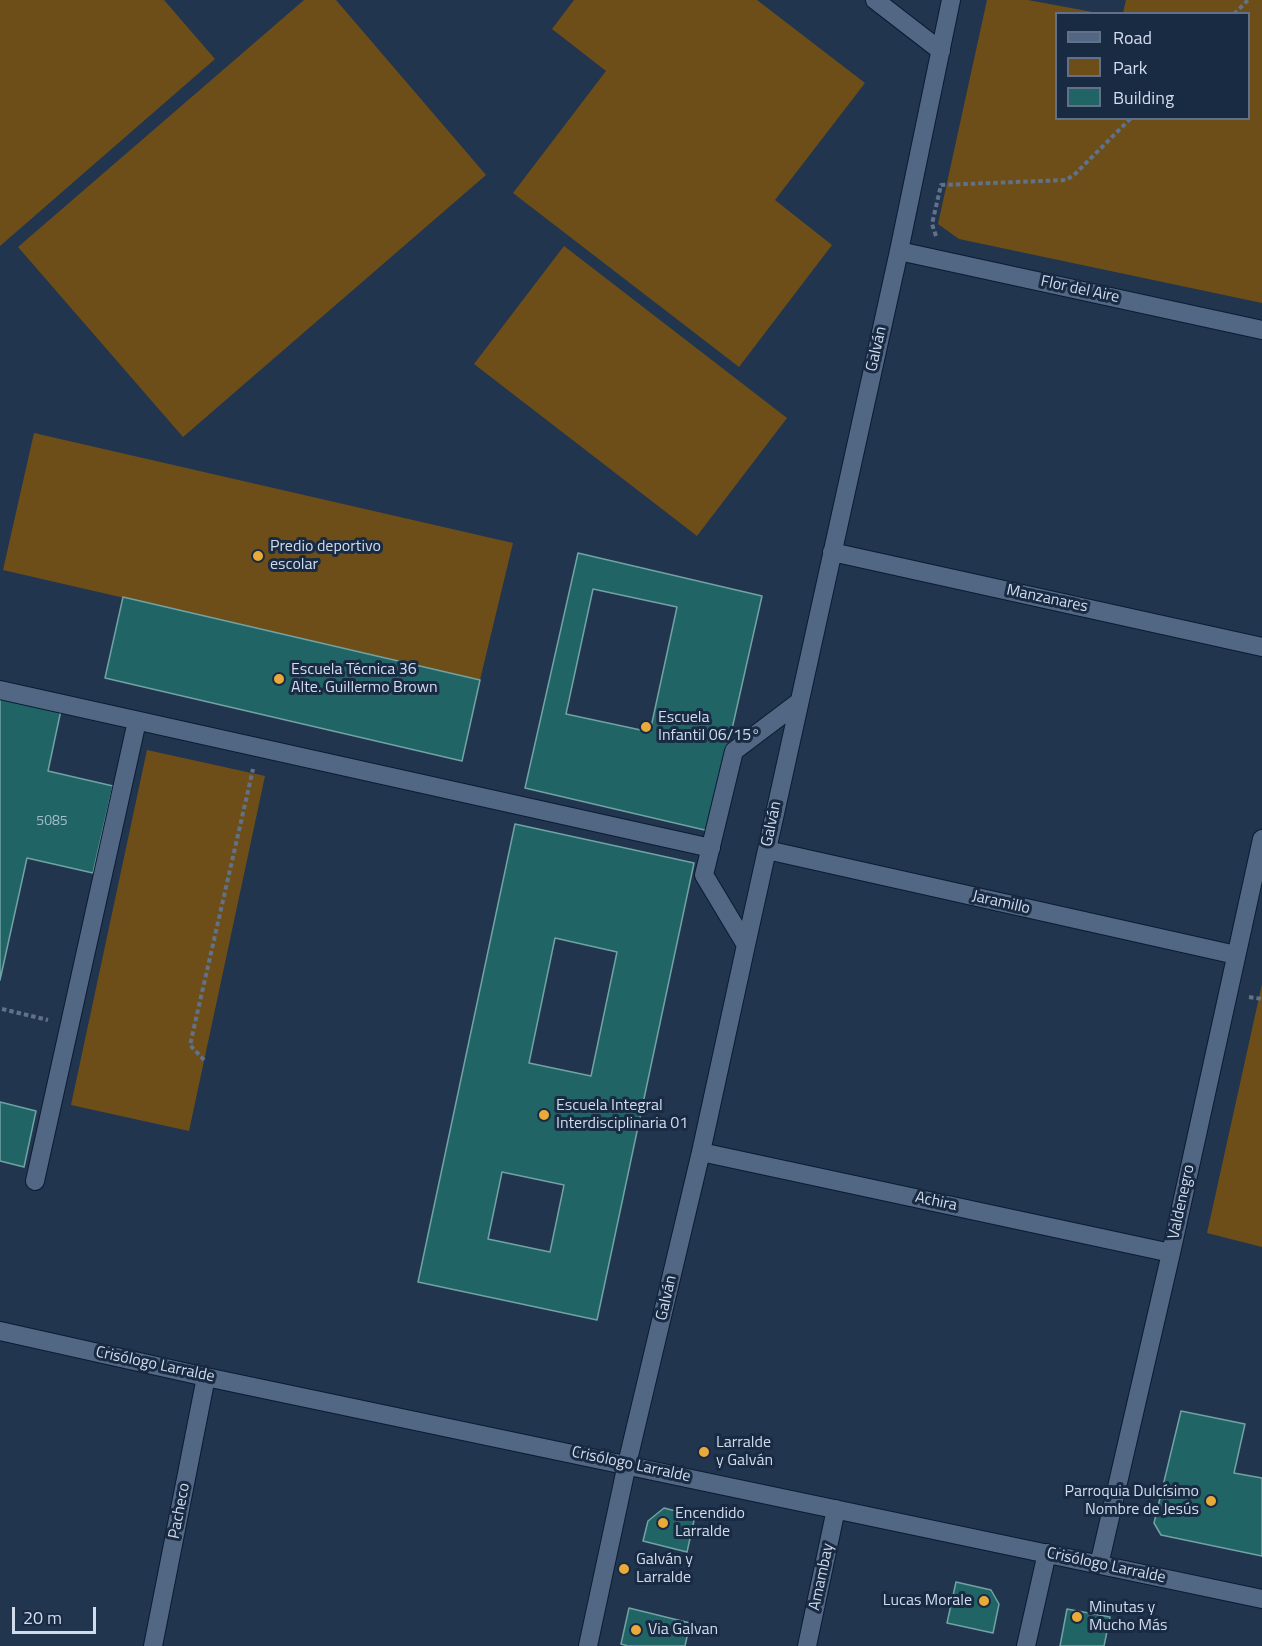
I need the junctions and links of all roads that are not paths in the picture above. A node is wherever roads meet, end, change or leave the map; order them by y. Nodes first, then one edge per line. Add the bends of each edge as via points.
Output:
1 (875, 0) edge
2 (951, 0) edge
3 (941, 51) junction
4 (899, 251) junction
5 (1262, 330) edge
6 (832, 552) junction
7 (1262, 647) edge
8 (0, 690) edge
9 (799, 702) junction
10 (137, 721) junction
11 (1262, 839) edge
12 (711, 848) junction
13 (767, 850) junction
14 (746, 945) junction
15 (1236, 955) junction
16 (701, 1152) junction
17 (35, 1181) dead end
18 (1171, 1253) junction
19 (0, 1331) edge
20 (206, 1377) junction
21 (627, 1464) junction
22 (836, 1509) junction
23 (1047, 1553) junction
24 (1099, 1565) junction
25 (1262, 1599) edge
26 (153, 1646) edge
27 (588, 1646) edge
28 (807, 1646) edge
29 (1026, 1646) edge

1 - 3 street
2 - 3 street, Galván
3 - 4 street, Galván
4 - 5 street, Flor del Aire
4 - 6 street, Galván
6 - 7 street, Manzanares
6 - 9 street, Galván
8 - 10 street
9 - 12 street via 734,751
9 - 13 street, Galván
10 - 12 street
10 - 17 street
11 - 15 street, Valdenegro
12 - 14 street via 705,875
13 - 14 street, Galván
13 - 15 street, Jaramillo
14 - 16 street, Galván
15 - 18 street, Valdenegro
16 - 18 street, Achira
16 - 21 street, Galván
18 - 24 street, Valdenegro
19 - 20 street, Crisólogo Larralde
20 - 21 street, Crisólogo Larralde
20 - 26 street, Pacheco
21 - 22 street, Crisólogo Larralde
21 - 27 street, Galván
22 - 23 street, Crisólogo Larralde
22 - 28 street, Amambay
23 - 24 street, Crisólogo Larralde
23 - 29 street
24 - 25 street, Crisólogo Larralde

